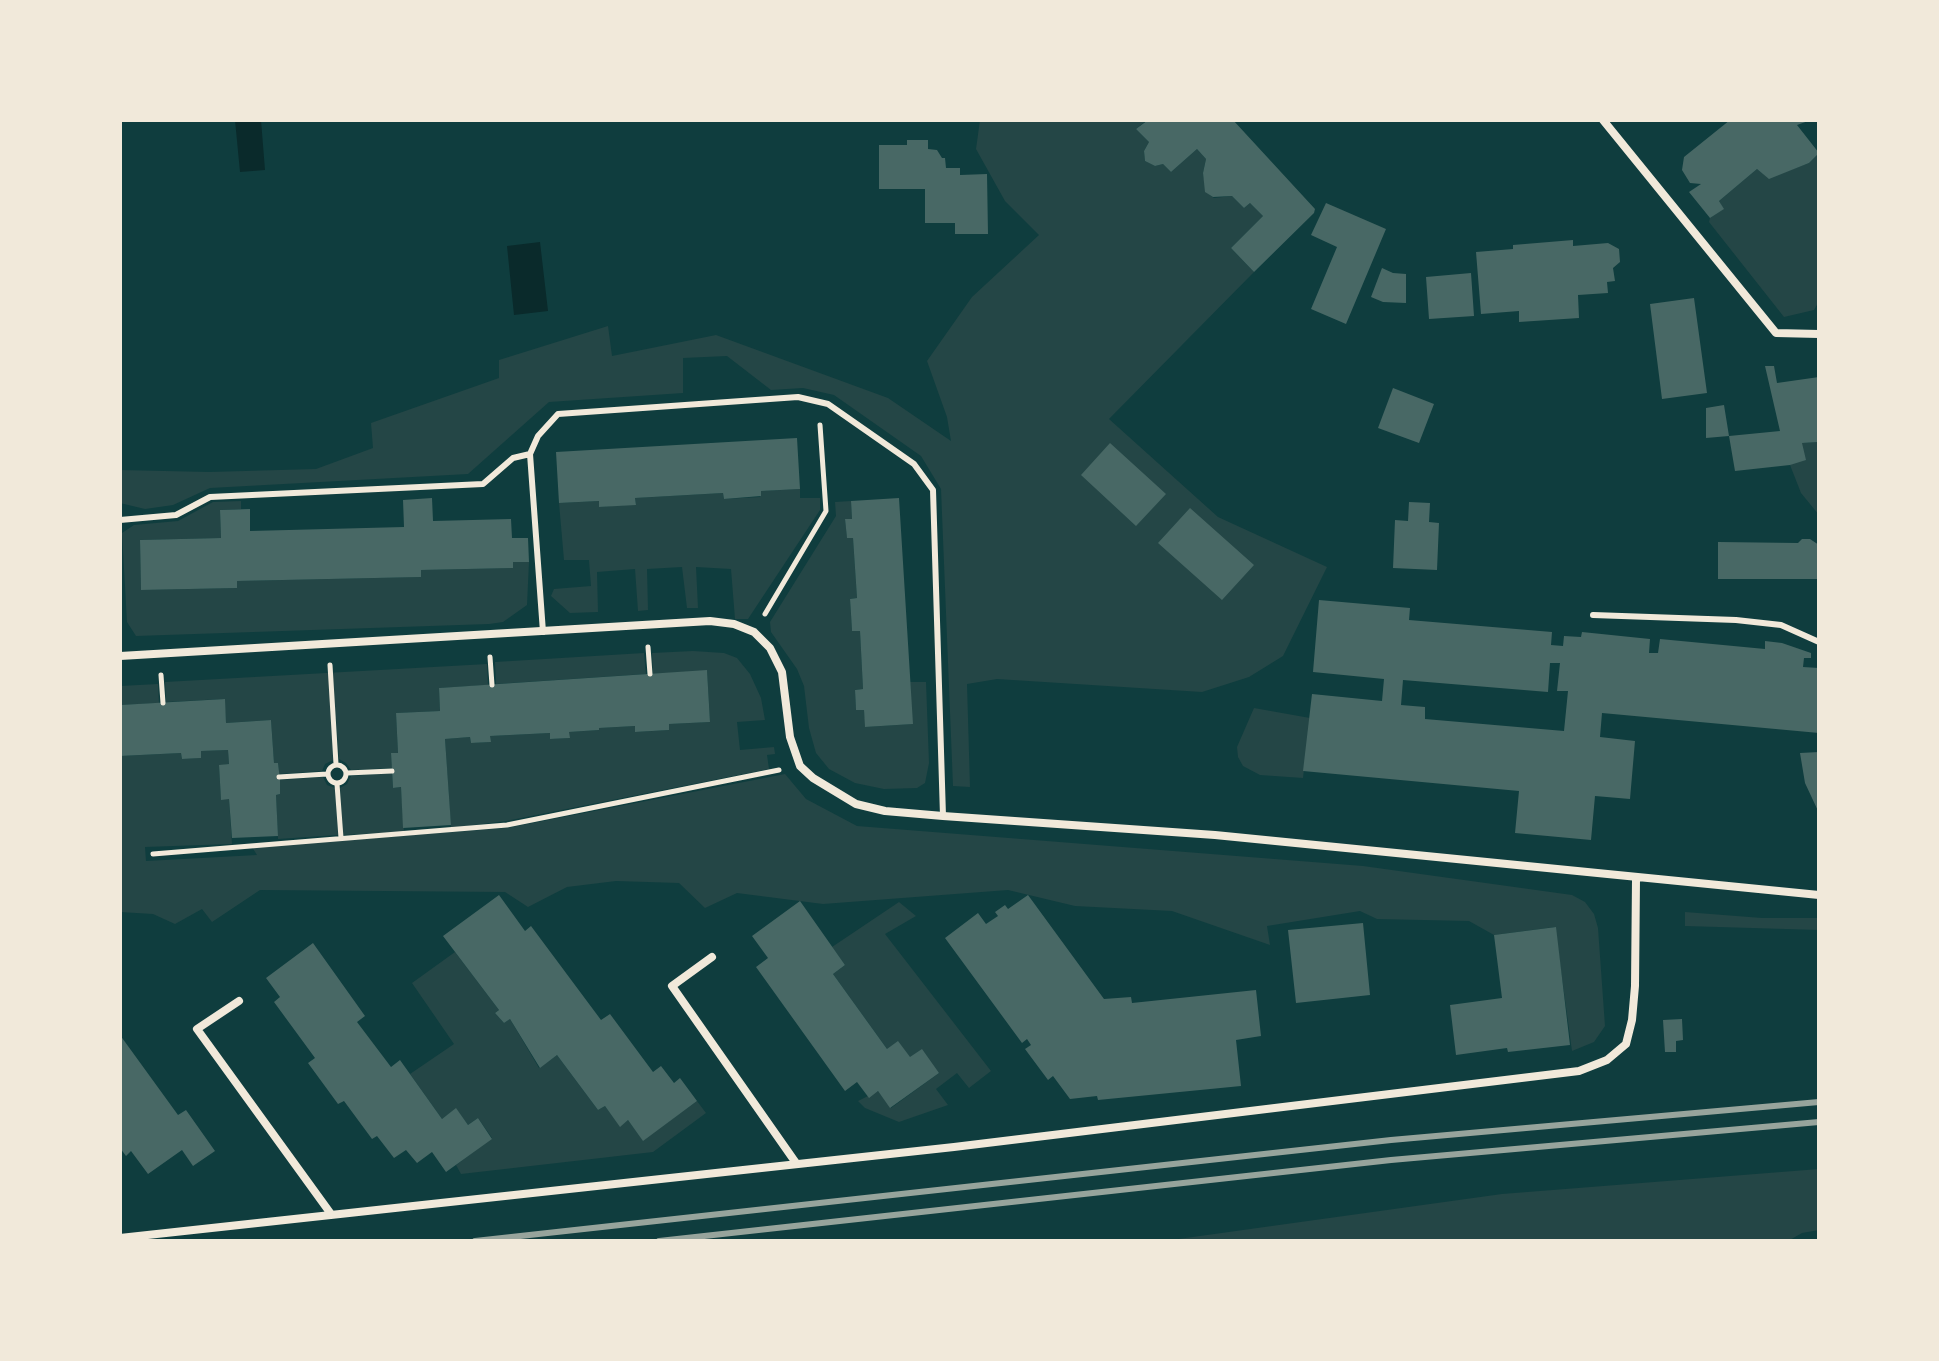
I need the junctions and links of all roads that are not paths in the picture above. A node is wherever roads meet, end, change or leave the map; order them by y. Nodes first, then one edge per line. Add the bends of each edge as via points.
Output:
1 (1603, 120) edge
2 (1819, 334) edge
3 (530, 454) junction
4 (120, 520) edge
5 (1593, 615) dead end
6 (543, 632) junction
7 (1819, 642) edge
8 (120, 649) edge
9 (120, 656) edge
10 (943, 816) junction
11 (1636, 879) junction
12 (1819, 895) edge
13 (712, 957) dead end
14 (239, 1001) dead end
15 (796, 1163) junction
16 (331, 1214) junction
17 (120, 1238) edge

1 - 2 street via 1776,333
3 - 4 lane via 513,458 483,484 210,497 176,515
3 - 6 lane
3 - 10 lane via 558,414 798,397 828,404 914,464 933,490
5 - 7 lane via 1781,625
6 - 9 street
6 - 10 street via 710,621 754,632 782,672 790,737 800,766 856,804
8 - 9 lane
10 - 11 street via 1215,835
11 - 12 street
11 - 15 street via 1635,986 1626,1044 1607,1060 1579,1071
13 - 15 street via 672,986
14 - 16 street via 197,1029
15 - 16 street
16 - 17 street

